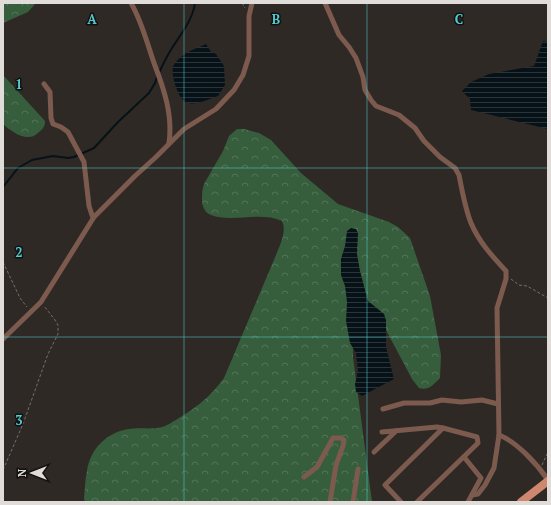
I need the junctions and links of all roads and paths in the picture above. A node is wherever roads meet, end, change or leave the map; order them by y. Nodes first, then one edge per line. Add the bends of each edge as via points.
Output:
1 (131, 3) edge
2 (252, 3) edge
3 (325, 3) edge
4 (44, 84) dead end
5 (169, 143) junction
6 (94, 218) junction
7 (3, 262) edge
8 (506, 276) junction
9 (548, 298) edge
10 (41, 302) junction
11 (30, 313) junction
12 (3, 339) edge
13 (498, 404) junction
14 (383, 409) dead end
15 (443, 428) junction
16 (396, 430) junction
17 (382, 432) dead end
18 (499, 435) junction
19 (374, 452) dead end
20 (548, 452) edge
21 (464, 457) junction
22 (358, 469) dead end
23 (540, 469) junction
24 (3, 470) edge
25 (304, 477) dead end
26 (548, 480) edge
27 (472, 495) junction
28 (330, 502) edge
29 (354, 502) edge
30 (401, 502) edge
31 (416, 502) edge
32 (468, 502) edge
33 (521, 502) edge

1 - 5 street via 160,78 169,112
2 - 5 street via 249,16 249,56 239,84 216,109 184,129
3 - 8 street via 339,35 356,58 365,90 371,100 376,106 399,115 415,128 440,157 455,168 470,221 490,254 506,271
4 - 6 street via 50,92 53,124 68,132 84,162 88,206
5 - 6 street
6 - 10 street
7 - 11 path
8 - 9 path
8 - 13 street via 497,308
10 - 11 street
10 - 24 path via 58,325 58,334
11 - 12 street
13 - 14 street via 482,400 442,400 430,403 404,403
13 - 18 street
15 - 16 street
15 - 21 street via 477,437 478,443
15 - 30 street via 385,485
16 - 17 street
16 - 19 street
18 - 23 street via 523,451
18 - 27 street via 494,468 478,494
20 - 23 path
21 - 27 street via 481,478
21 - 31 street
22 - 29 street
23 - 26 street
25 - 28 street via 316,467 333,438 344,440 336,465
26 - 33 main road
27 - 32 street

